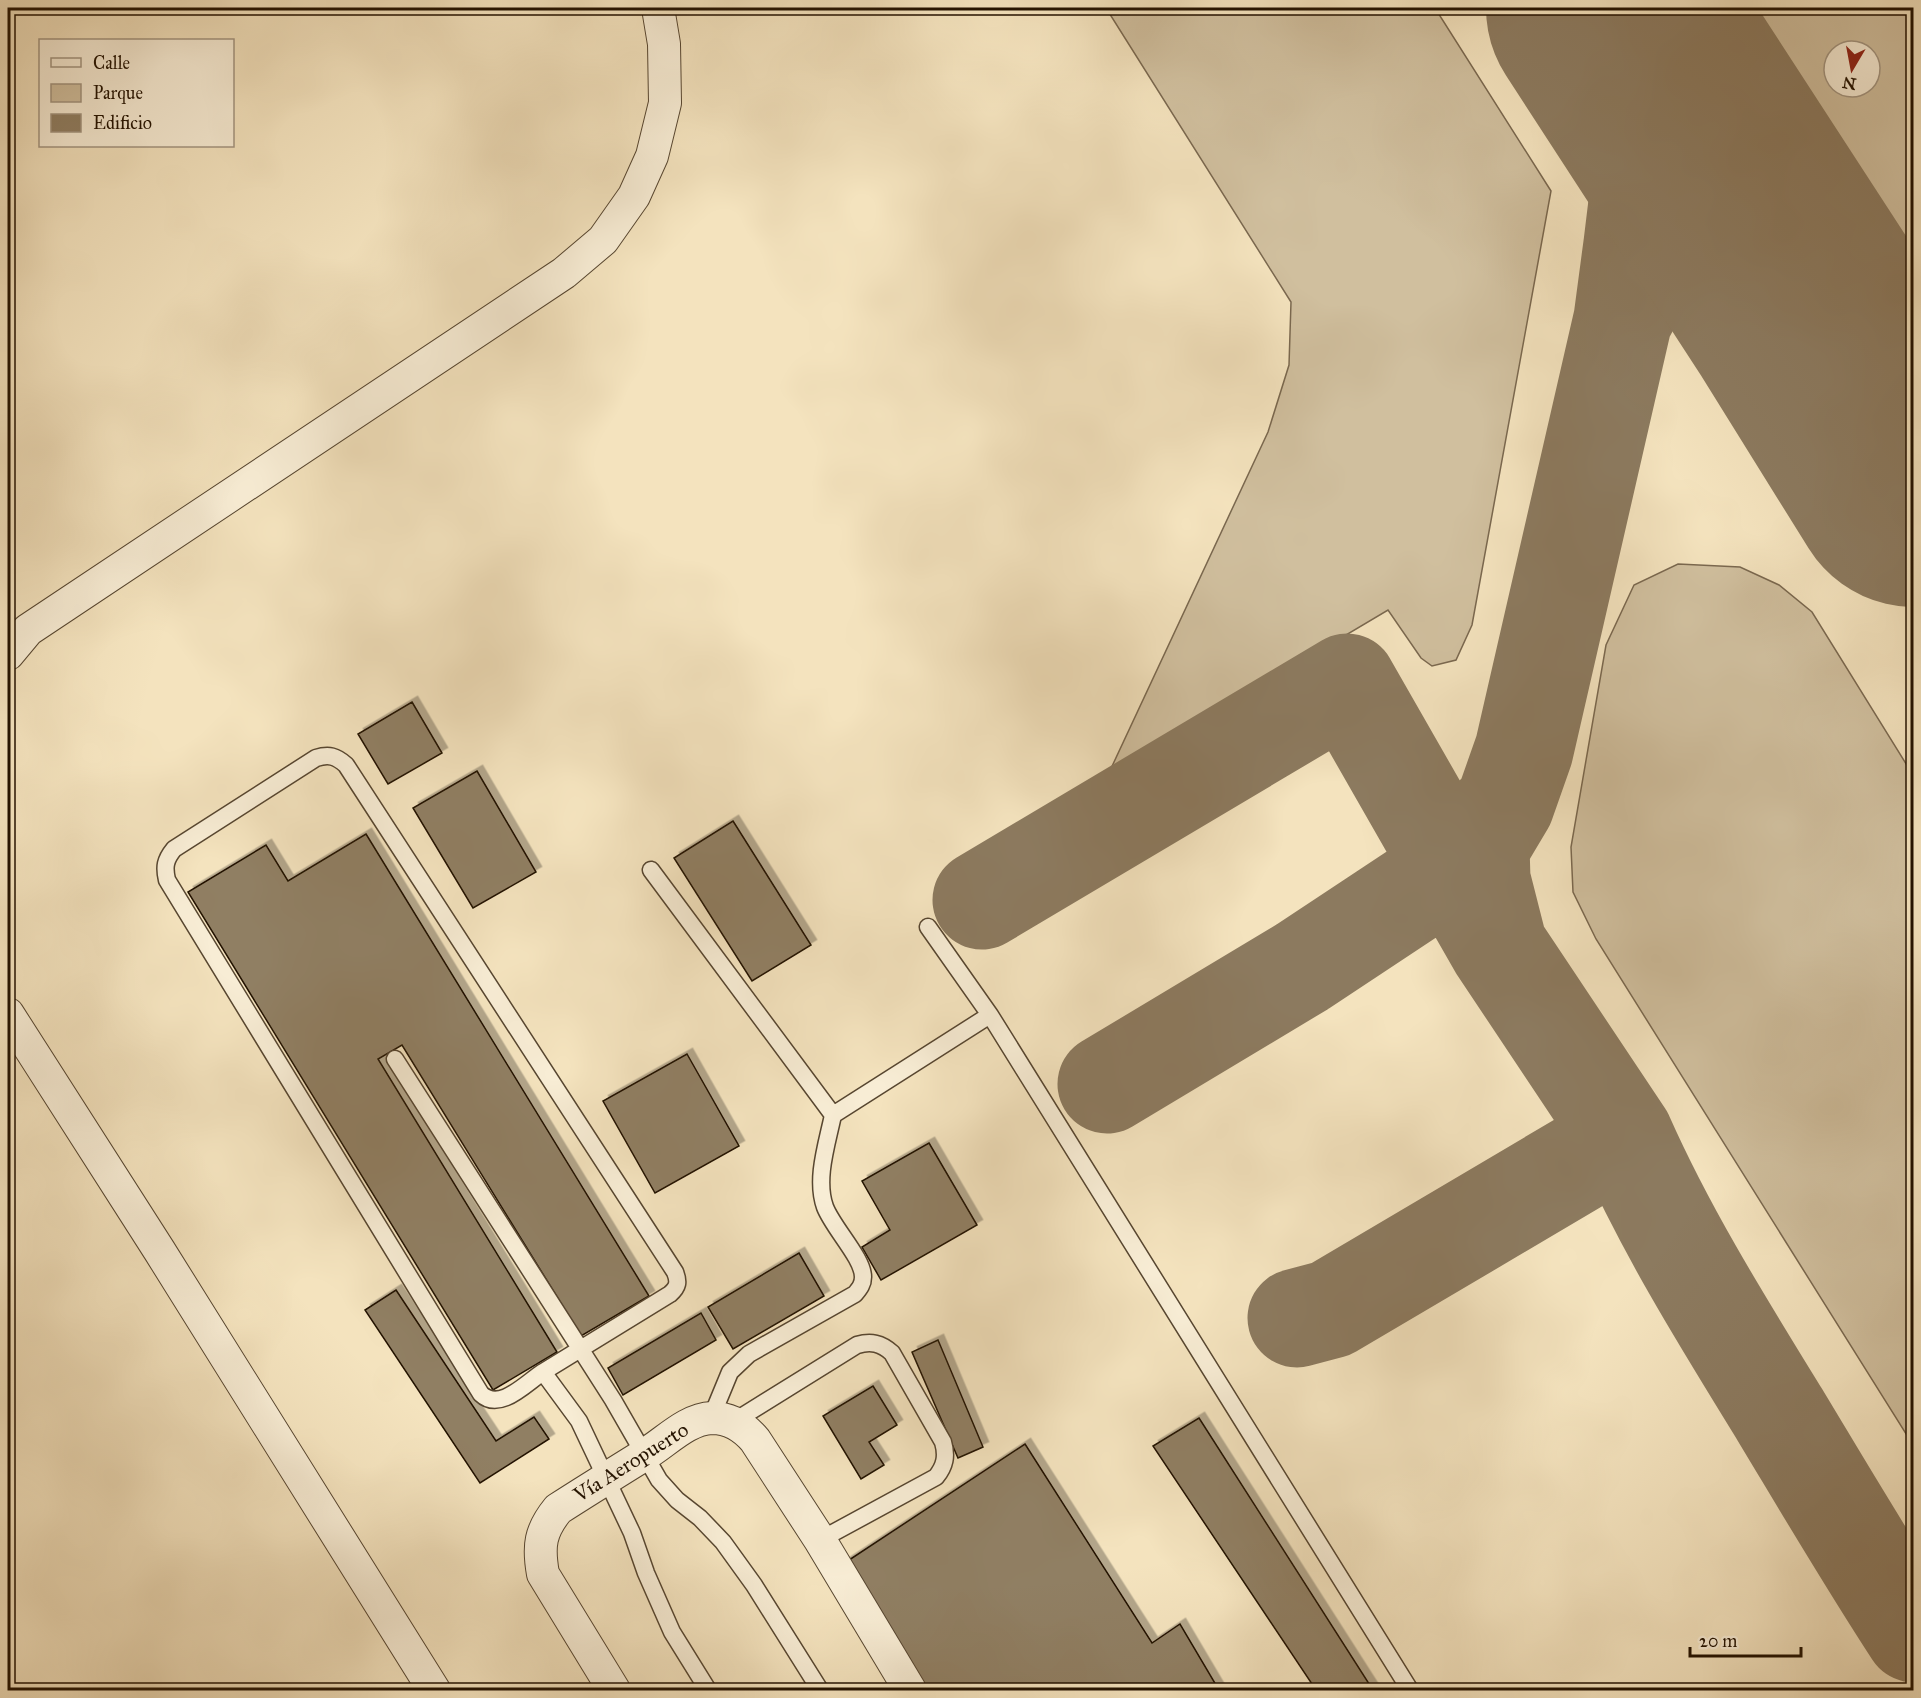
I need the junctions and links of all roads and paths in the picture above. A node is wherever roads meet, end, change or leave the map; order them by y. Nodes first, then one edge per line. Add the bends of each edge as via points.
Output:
1 (658, 8) edge
2 (8, 654) edge
3 (651, 870) dead end
4 (928, 927) dead end
5 (8, 1014) edge
6 (990, 1015) junction
7 (395, 1059) dead end
8 (833, 1115) junction
9 (579, 1350) junction
10 (543, 1372) junction
11 (722, 1420) junction
12 (646, 1454) junction
13 (606, 1478) junction
14 (820, 1540) junction
15 (434, 1690) edge
16 (615, 1690) edge
17 (708, 1690) edge
18 (820, 1690) edge
19 (910, 1690) edge
20 (1410, 1690) edge

1 - 2 street via 664,44 665,104 652,156 634,196 603,240 564,273 28,630
3 - 8 lane
4 - 6 lane
5 - 15 street
6 - 8 lane
6 - 20 lane
7 - 9 lane
8 - 11 lane via 821,1186 832,1221 860,1265 861,1286 855,1294 749,1354 730,1372
9 - 10 lane
9 - 10 lane via 670,1294 676,1289 675,1272 346,765 327,755 316,758 174,849 166,858 167,880 481,1394 487,1400 503,1399
9 - 12 lane
10 - 13 lane via 579,1421
11 - 12 street, Vía Aeropuerto via 689,1424
11 - 14 street via 748,1431
11 - 14 lane via 857,1345 875,1342 892,1353 943,1442 946,1451 942,1470 936,1477
12 - 13 street, Vía Aeropuerto
12 - 18 lane via 659,1480 676,1500 723,1542
13 - 16 street, Vía Aeropuerto via 558,1509 541,1538 539,1555 543,1574
13 - 17 lane via 672,1632
14 - 19 street

